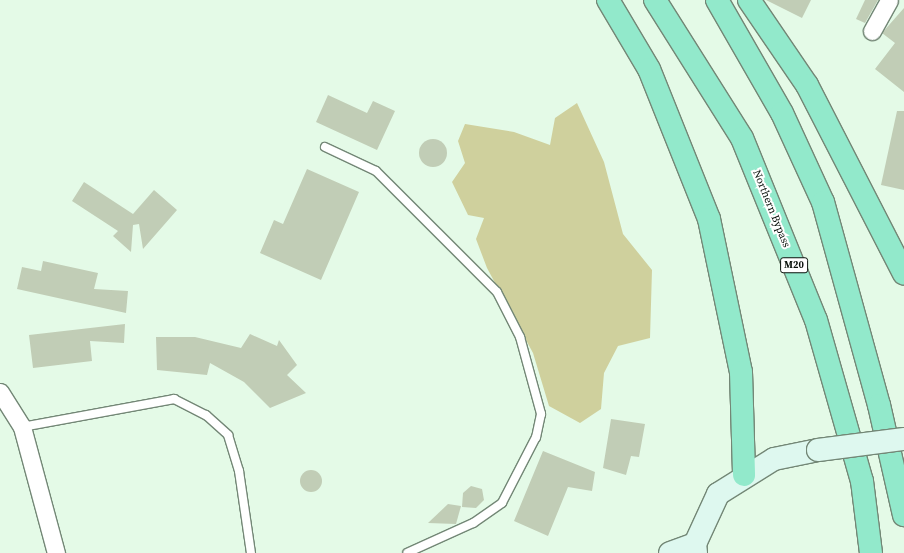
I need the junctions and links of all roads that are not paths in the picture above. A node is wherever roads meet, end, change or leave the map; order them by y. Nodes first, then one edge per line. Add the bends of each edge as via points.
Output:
1 (608, 0) edge
2 (655, 0) edge
3 (717, 0) edge
4 (749, 0) edge
5 (889, 0) edge
6 (872, 31) dead end
7 (325, 147) dead end
8 (904, 274) edge
9 (0, 392) edge
10 (22, 427) junction
11 (904, 438) edge
12 (744, 475) junction
13 (904, 515) edge
14 (695, 548) edge
15 (56, 553) edge
16 (251, 553) edge
17 (407, 553) edge
18 (670, 553) edge
19 (870, 553) edge

1 - 12 highway via 649,69 709,219 741,372
2 - 19 highway, Northern Bypass / M20 via 742,138 816,320 862,481
3 - 13 highway via 782,113 823,202 879,405
4 - 8 highway via 807,84
5 - 6 street
7 - 17 lane via 376,171 497,292 520,337 541,414 536,437 502,502 474,523
9 - 10 street
10 - 15 street
10 - 16 lane via 174,399 206,415 228,435 239,470
11 - 12 main road, bridge via 774,459
12 - 14 main road via 718,494
14 - 18 main road

